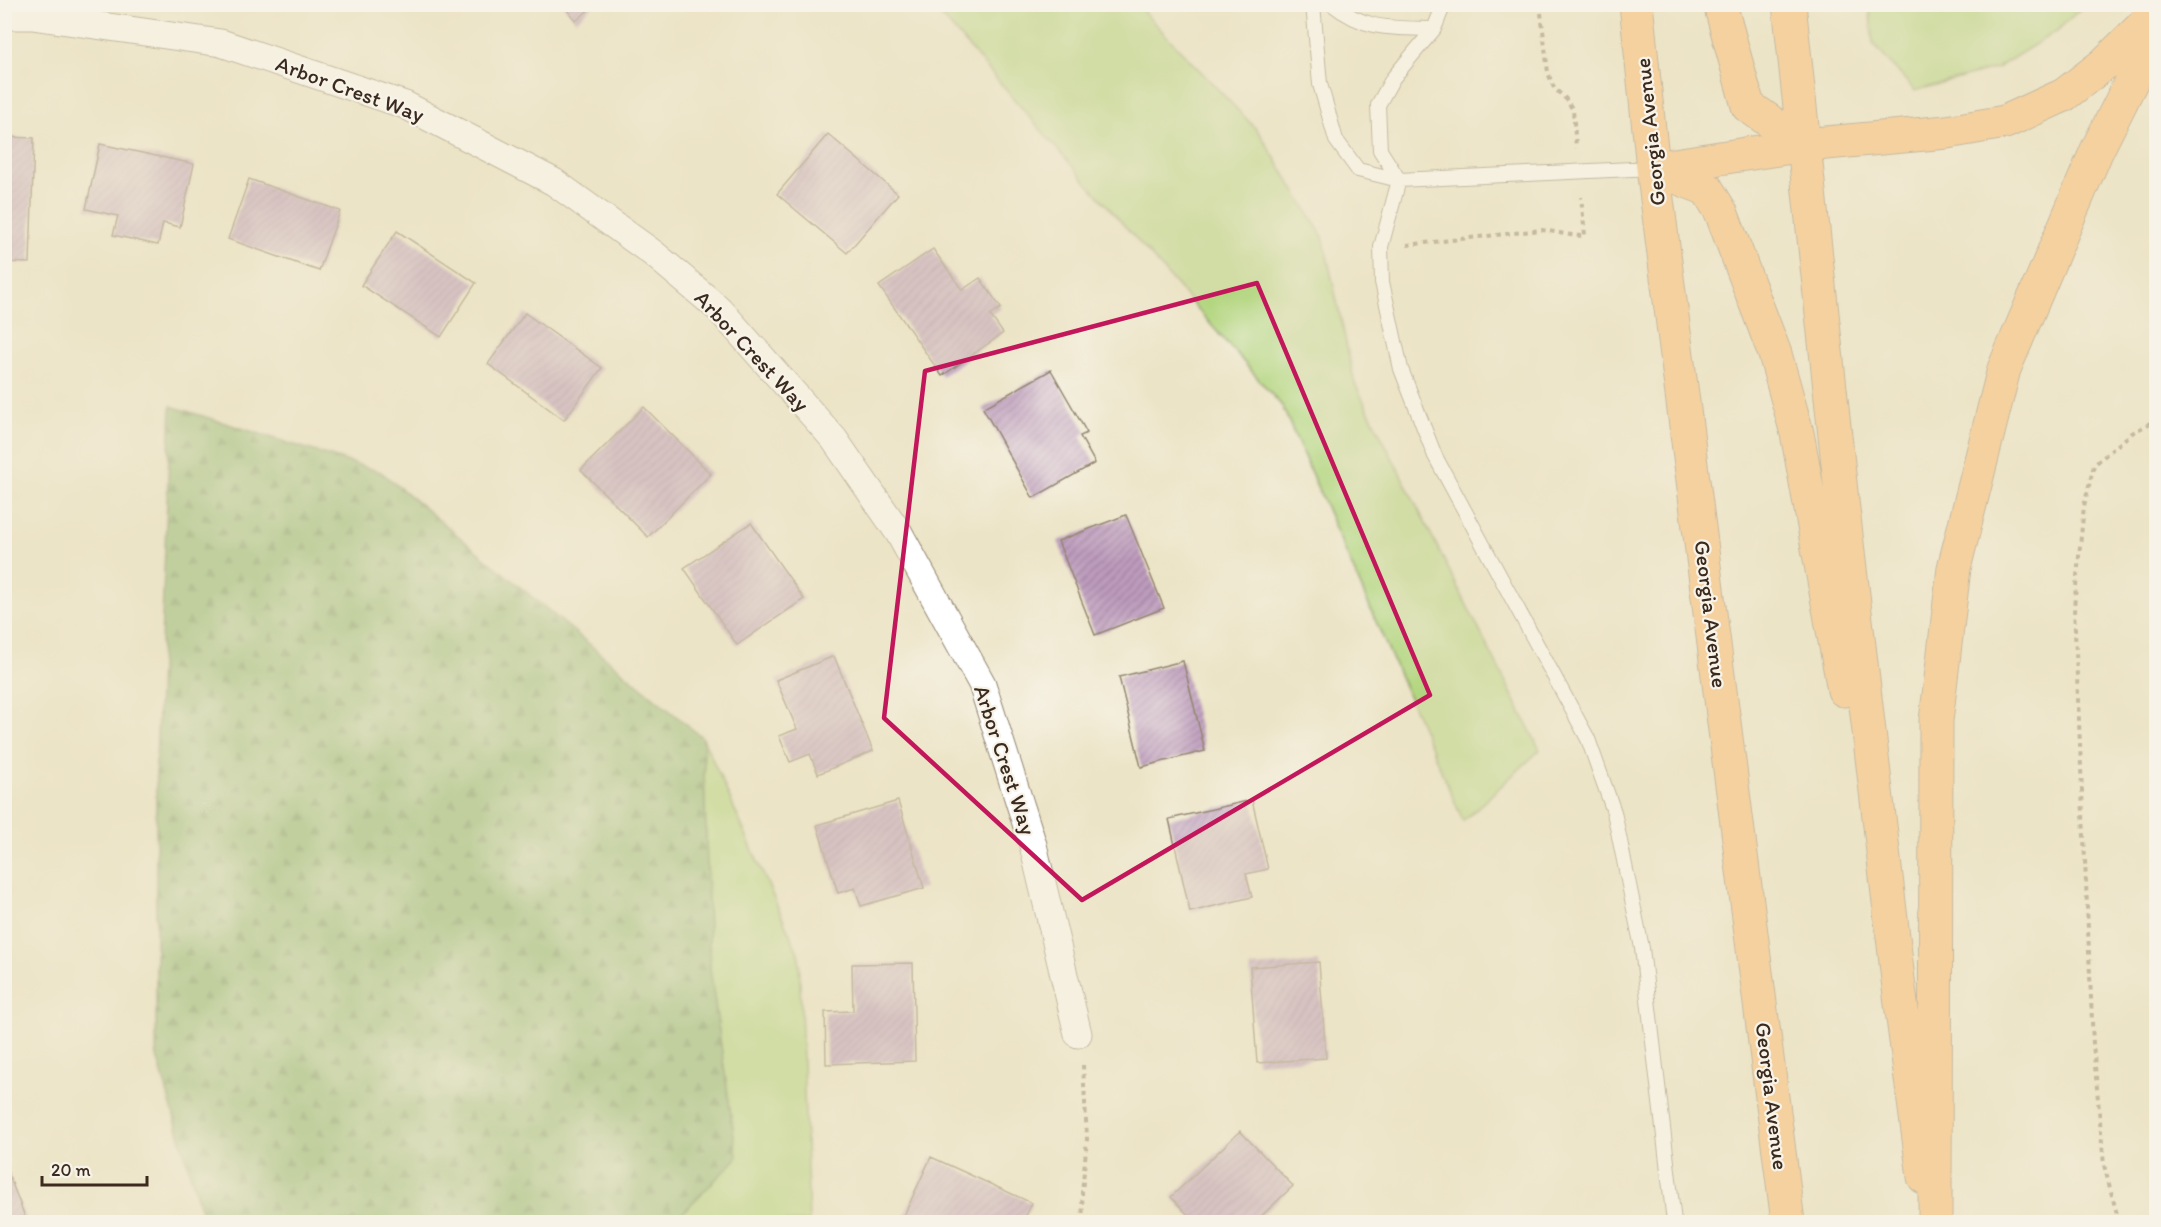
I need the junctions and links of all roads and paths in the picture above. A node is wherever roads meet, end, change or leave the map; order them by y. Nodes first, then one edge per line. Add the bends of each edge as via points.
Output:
1 (1312, 4) edge
2 (1332, 4) edge
3 (1444, 4) edge
4 (1636, 4) edge
5 (1720, 4) edge
6 (1789, 4) edge
7 (2157, 12) edge
8 (4, 16) edge
9 (1434, 29) junction
10 (2157, 32) edge
11 (1804, 145) junction
12 (1653, 168) junction
13 (1399, 180) junction
14 (2157, 420) edge
15 (1899, 988) junction
16 (1078, 1034) joint
17 (1083, 1222) edge
18 (1674, 1222) edge
19 (1788, 1222) edge
20 (1930, 1222) edge
21 (1935, 1222) edge
22 (2119, 1222) edge

1 - 13 lane via 1320,84 1336,140 1358,170
2 - 9 lane via 1346,15 1379,28
3 - 9 lane
4 - 12 main road, Georgia Avenue
5 - 11 main road via 1748,106
6 - 11 main road
7 - 11 main road via 2104,64 2064,95 2005,122 1947,132
8 - 16 street, Arbor Crest Way via 32,16 221,43 405,105 554,182 654,254 719,309 834,439 899,533 982,684 1033,845
9 - 13 lane via 1393,78 1378,105 1380,150
10 - 21 main road via 2097,150 2004,369 1954,568 1936,721
11 - 12 main road
11 - 15 main road
12 - 13 lane
12 - 15 main road via 1707,189 1721,212 1775,354 1797,433
12 - 19 main road, Georgia Avenue
13 - 18 lane via 1381,247 1382,282 1401,369 1435,456 1588,739 1614,812 1642,948
14 - 22 path via 2132,433 2094,465 2084,506 2074,607 2093,1044 2104,1165
15 - 20 main road
16 - 17 path via 1083,1048 1087,1139

